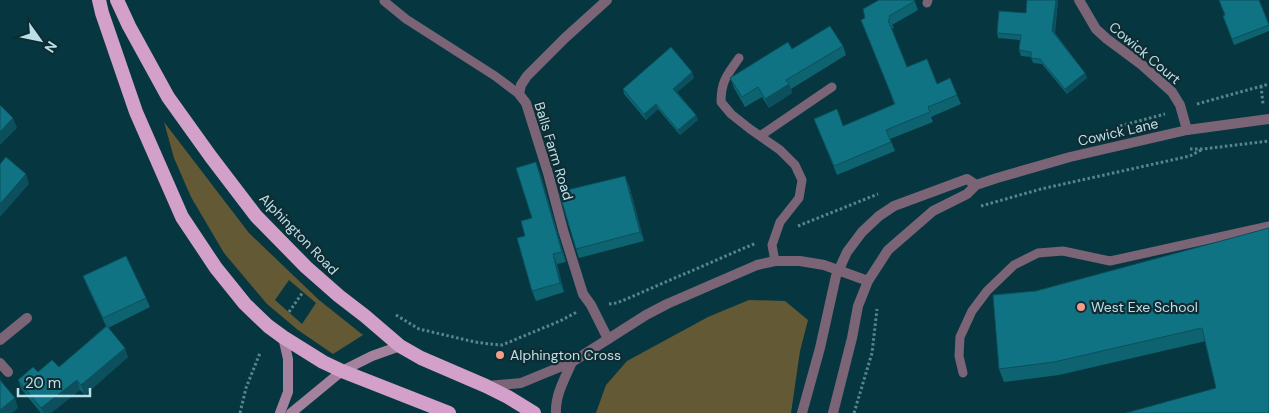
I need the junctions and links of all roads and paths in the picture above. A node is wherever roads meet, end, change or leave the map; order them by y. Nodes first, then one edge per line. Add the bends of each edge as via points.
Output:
1 (99, 0) edge
2 (117, 0) edge
3 (607, 0) edge
4 (1079, 0) edge
5 (384, 1) edge
6 (739, 58) dead end
7 (832, 87) dead end
8 (519, 94) junction
9 (1269, 119) edge
10 (1188, 130) junction
11 (760, 136) junction
12 (1269, 141) edge
13 (976, 185) junction
14 (975, 207) dead end
15 (1269, 226) edge
16 (775, 261) junction
17 (839, 270) junction
18 (868, 281) junction
19 (303, 292) dead end
20 (878, 302) dead end
21 (288, 312) dead end
22 (27, 318) dead end
23 (283, 337) junction
24 (608, 339) junction
25 (0, 340) edge
26 (400, 346) junction
27 (260, 353) dead end
28 (572, 362) junction
29 (0, 363) edge
30 (342, 371) junction
31 (8, 372) dead end
32 (963, 373) dead end
33 (486, 386) junction
34 (240, 413) edge
35 (280, 413) edge
36 (291, 413) edge
37 (449, 413) edge
38 (534, 413) edge
39 (556, 413) edge
40 (802, 413) edge
41 (833, 413) edge
42 (854, 413) edge

1 - 23 highway via 136,112 182,217 245,304
2 - 26 highway, Alphington Road via 168,97 256,216 306,267
3 - 8 street, Balls Farm Road via 527,76
4 - 10 street, Cowick Court via 1096,29 1106,39 1172,92
5 - 8 lane
6 - 11 lane via 723,83 721,102
7 - 11 lane
8 - 24 street, Balls Farm Road via 526,103 583,294
9 - 10 street, Cowick Lane
10 - 13 street, Cowick Lane via 1070,156
11 - 16 lane via 795,165 802,180 799,198 780,222 772,245
12 - 14 path via 1203,149 1190,156
13 - 17 street via 967,179 894,206 862,232
13 - 18 street via 967,194 932,211 914,226 888,250
15 - 32 lane via 1110,261 1063,251 1038,253 1014,265 972,311 960,337 959,356
16 - 17 street via 800,261
16 - 24 street via 757,265 667,304
17 - 18 street
17 - 40 street
18 - 41 street via 858,306
19 - 21 path
20 - 42 path via 872,353
22 - 25 street
23 - 30 highway
23 - 35 main road via 288,359 288,392
24 - 28 street
26 - 30 main road
26 - 33 highway, Alphington Road
27 - 34 path
28 - 33 street via 521,383
28 - 39 street via 561,386
29 - 31 street
30 - 36 main road
30 - 37 highway
33 - 38 highway, Alphington Road

